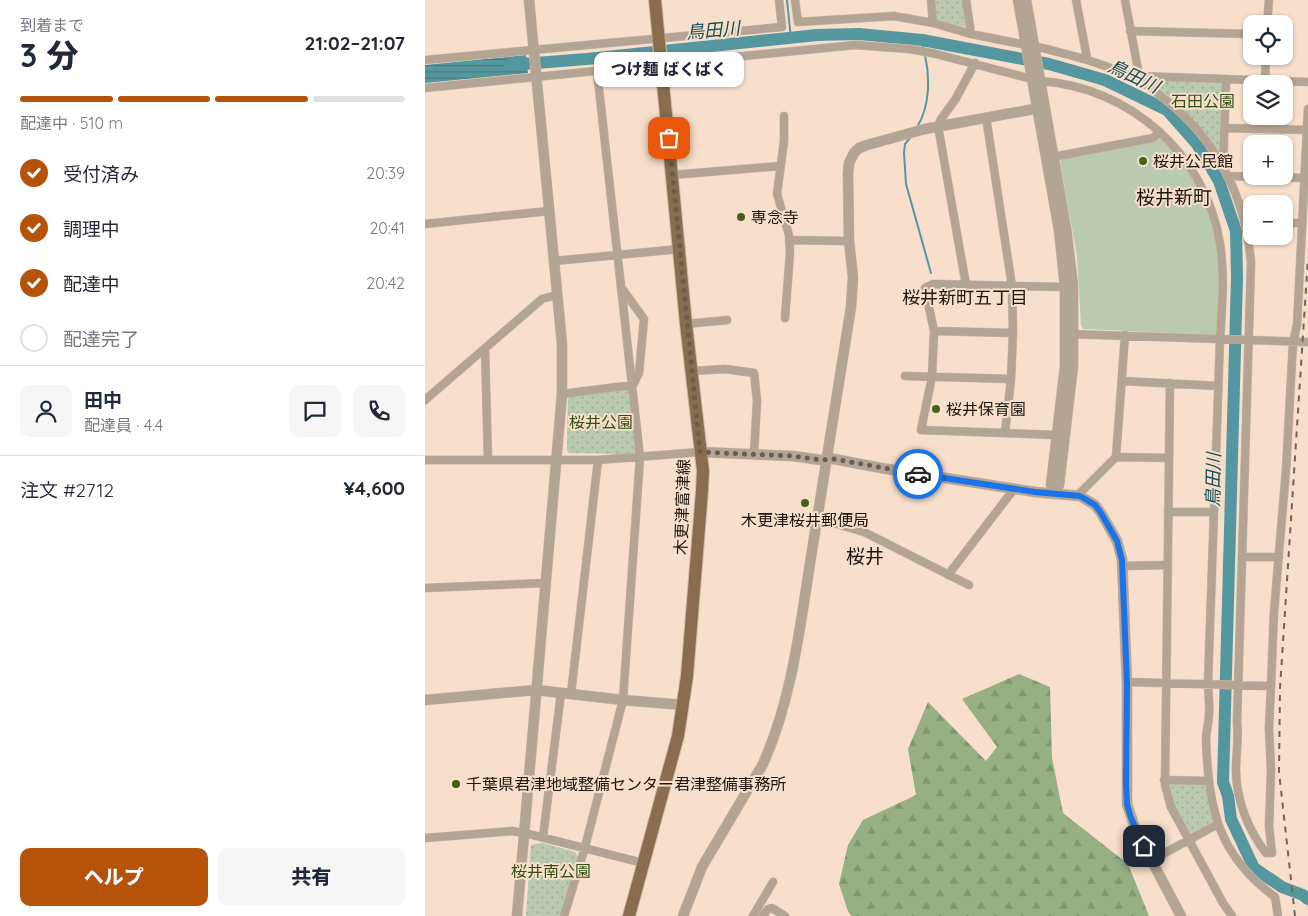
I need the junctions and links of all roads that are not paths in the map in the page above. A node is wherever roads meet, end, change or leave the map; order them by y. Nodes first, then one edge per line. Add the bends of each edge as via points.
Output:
1 (529, 0) edge
2 (655, 0) edge
3 (779, 0) edge
4 (795, 0) edge
5 (931, 0) edge
6 (965, 0) edge
7 (1018, 0) edge
8 (1026, 0) edge
9 (1076, 0) edge
10 (1125, 0) edge
11 (1269, 0) edge
12 (1268, 15) edge
13 (797, 22) junction
14 (933, 23) junction
15 (781, 24) junction
16 (1131, 31) junction
17 (971, 34) junction
18 (1243, 34) edge
19 (659, 38) junction
20 (1030, 45) junction
21 (534, 50) junction
22 (1087, 58) junction
23 (425, 60) edge
24 (662, 64) junction
25 (975, 64) junction
26 (597, 71) junction
27 (536, 77) junction
28 (1139, 78) junction
29 (1227, 79) junction
30 (1243, 79) edge
31 (1036, 80) junction
32 (1293, 81) edge
33 (1308, 82) edge
34 (425, 88) edge
35 (1041, 108) junction
36 (1308, 109) edge
37 (784, 116) dead end
38 (986, 118) junction
39 (938, 126) junction
40 (1225, 128) junction
41 (1307, 130) edge
42 (1160, 132) junction
43 (1053, 156) junction
44 (780, 166) junction
45 (1223, 167) junction
46 (672, 175) junction
47 (1228, 176) junction
48 (1304, 178) junction
49 (549, 211) junction
50 (1243, 211) edge
51 (1293, 223) edge
52 (1301, 223) junction
53 (425, 224) edge
54 (789, 240) junction
55 (849, 241) junction
56 (1249, 245) edge
57 (680, 249) junction
58 (617, 255) junction
59 (554, 261) junction
60 (966, 285) junction
61 (1012, 286) junction
62 (621, 287) junction
63 (1065, 287) junction
64 (557, 295) junction
65 (785, 318) dead end
66 (727, 320) dead end
67 (686, 324) junction
68 (934, 331) junction
69 (1013, 333) junction
70 (1070, 334) junction
71 (1125, 335) junction
72 (1222, 339) junction
73 (1249, 339) junction
74 (1293, 342) junction
75 (1308, 342) edge
76 (485, 349) junction
77 (692, 371) junction
78 (905, 376) dead end
79 (932, 377) junction
80 (1011, 379) junction
81 (1122, 382) junction
82 (1170, 384) junction
83 (633, 385) junction
84 (1218, 386) junction
85 (562, 394) junction
86 (425, 400) edge
87 (1005, 433) junction
88 (1057, 435) junction
89 (700, 452) junction
90 (754, 454) junction
91 (640, 457) junction
92 (1116, 457) junction
93 (1169, 458) junction
94 (827, 459) junction
95 (425, 460) edge
96 (488, 460) junction
97 (557, 460) junction
98 (598, 460) junction
99 (1014, 489) junction
100 (1055, 494) junction
101 (1077, 496) junction
102 (1168, 512) junction
103 (1214, 512) junction
104 (817, 518) junction
105 (1243, 557) junction
106 (1279, 557) junction
107 (1122, 566) junction
108 (1167, 566) junction
109 (948, 575) junction
110 (547, 583) junction
111 (969, 585) dead end
112 (425, 588) edge
113 (1127, 682) junction
114 (1165, 682) junction
115 (1210, 683) junction
116 (1237, 684) junction
117 (1271, 686) junction
118 (536, 690) junction
119 (566, 694) junction
120 (425, 700) edge
121 (623, 700) junction
122 (683, 705) junction
123 (1165, 780) junction
124 (1208, 781) junction
125 (1218, 824) junction
126 (524, 833) junction
127 (543, 837) junction
128 (425, 838) edge
129 (1190, 840) junction
130 (585, 848) junction
131 (1152, 860) junction
132 (643, 863) junction
133 (773, 882) dead end
134 (517, 916) edge
135 (564, 916) edge
136 (629, 916) edge
137 (683, 916) edge
138 (753, 916) edge
139 (763, 916) edge
140 (785, 916) edge
141 (1181, 916) edge
142 (1232, 916) edge
143 (1278, 916) edge

1 - 21 street
2 - 19 main road
3 - 15 street
4 - 13 street
5 - 14 street
6 - 17 street
7 - 20 street
8 - 20 street
9 - 22 street
10 - 16 street
11 - 12 street
13 - 14 street via 894,16
13 - 15 street
14 - 17 street
15 - 19 street via 782,27
16 - 18 street
16 - 28 street
17 - 20 street
19 - 21 street
19 - 24 main road, 木更津富津線
20 - 22 street
20 - 31 street
21 - 23 street
21 - 27 street
22 - 28 street
24 - 25 street via 855,45 910,48
24 - 26 street
24 - 46 main road, 木更津富津線
25 - 31 street
25 - 39 street
26 - 27 street
26 - 58 street
27 - 34 street
27 - 49 street
28 - 29 street
28 - 45 street via 1191,122
29 - 30 street
29 - 40 street
31 - 35 street
31 - 42 street via 1105,95 1150,122
32 - 33 street
35 - 38 street
35 - 43 street
35 - 63 street
36 - 41 street
37 - 44 street
38 - 39 street
38 - 61 street
39 - 55 street via 867,144 854,154 848,173
39 - 60 street
40 - 41 street
40 - 45 street
41 - 48 street
42 - 43 street via 1153,138
42 - 72 street via 1199,182 1214,221 1222,271
43 - 70 street via 1073,285
44 - 46 street
44 - 54 street via 777,194
45 - 47 street
46 - 57 main road, 木更津富津線
47 - 48 street
47 - 50 street
48 - 52 street
49 - 53 street
49 - 59 street
51 - 52 street
52 - 74 street via 1297,325
54 - 55 street
54 - 65 street
55 - 94 street via 853,277 851,307
56 - 73 street
57 - 58 street
57 - 67 main road, 木更津富津線
58 - 59 street
58 - 62 street
59 - 64 street
60 - 61 street
60 - 68 street via 933,284 925,288
61 - 63 street
61 - 69 street
62 - 83 street
62 - 83 street via 644,319 639,373
63 - 70 street
64 - 76 street via 542,299
64 - 85 street via 562,344
66 - 67 street
67 - 77 main road, 木更津富津線
68 - 69 street
68 - 79 street
69 - 80 street
70 - 71 street
70 - 88 street
70 - 100 street via 1073,366 1059,485
71 - 72 street
71 - 81 street
72 - 73 street
72 - 84 street
73 - 74 street
73 - 105 street
74 - 75 street
74 - 106 street
76 - 86 street
76 - 96 street
77 - 89 main road, 木更津富津線
77 - 90 street via 725,369 754,373 757,401
78 - 79 street
79 - 80 street
79 - 87 street via 921,430
80 - 87 street
81 - 82 street
81 - 92 street
82 - 84 street
82 - 93 street
83 - 85 street
83 - 91 street
84 - 103 street
85 - 97 street
87 - 88 street
88 - 100 street via 1051,485
89 - 90 street
89 - 91 street
89 - 122 main road, 木更津富津線 via 702,491
90 - 94 street
91 - 98 street
91 - 121 street
92 - 93 street
92 - 101 street
93 - 102 street
94 - 99 street
94 - 104 street
95 - 96 street
96 - 97 street
97 - 98 street
97 - 110 street
98 - 119 street
99 - 100 street
99 - 109 street
100 - 101 street
101 - 107 street via 1095,505 1101,513 1117,541
102 - 103 street
102 - 108 street
103 - 115 street
104 - 109 street via 864,532
104 - 137 street via 796,652 776,729 763,764 702,867
105 - 106 street
105 - 116 street
106 - 117 street
107 - 108 street
107 - 113 street
108 - 114 street
109 - 111 street
110 - 112 street
110 - 118 street
113 - 114 street
113 - 131 street via 1127,804 1136,831
114 - 115 street
114 - 123 street
115 - 116 street
115 - 124 street via 1206,739
116 - 117 street
116 - 117 street via 1237,785 1247,823 1266,853 1272,853 1269,826
118 - 119 street
118 - 120 street
118 - 126 street
119 - 121 street
119 - 127 street
121 - 122 street
121 - 130 street
122 - 132 main road, 木更津富津線 via 678,736
123 - 124 street
123 - 129 street via 1171,807
124 - 125 street
125 - 129 street
125 - 143 street via 1233,856 1251,878 1275,897
126 - 127 street
126 - 128 street via 512,831
126 - 134 street
127 - 130 street
129 - 131 street
129 - 142 street
130 - 132 street
130 - 135 street
131 - 141 street
132 - 136 main road, 木更津富津線
133 - 138 street
139 - 140 street via 772,908

